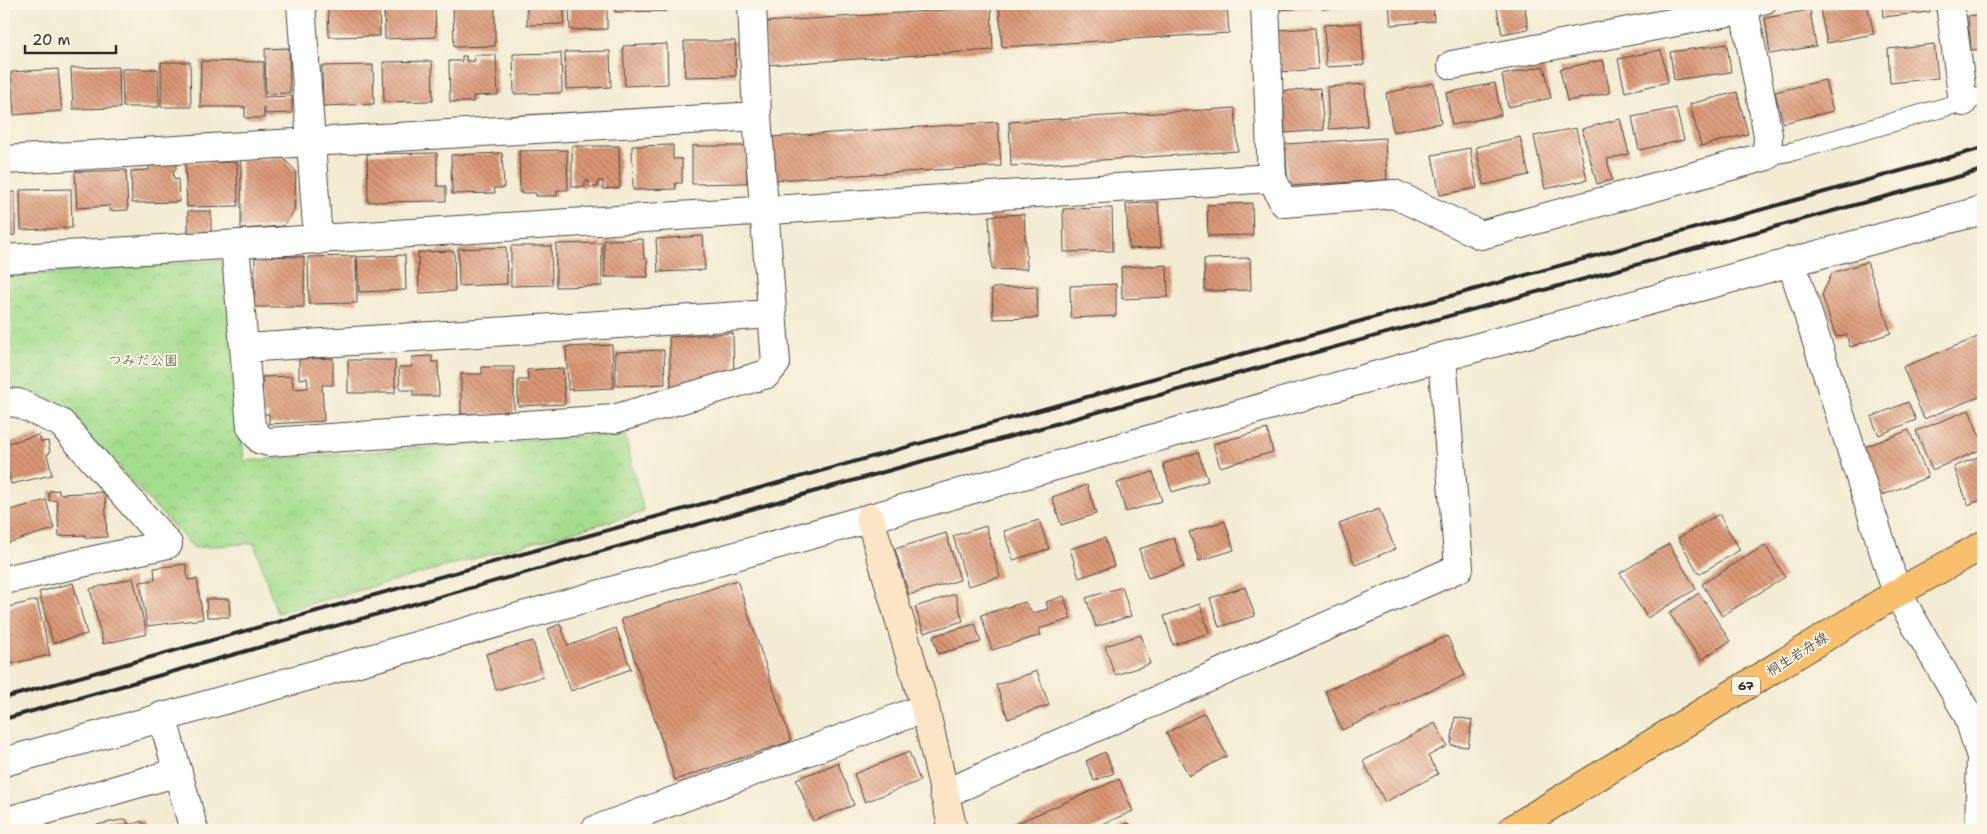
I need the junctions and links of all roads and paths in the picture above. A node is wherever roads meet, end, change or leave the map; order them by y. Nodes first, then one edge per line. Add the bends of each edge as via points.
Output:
1 (301, 4) edge
2 (752, 4) edge
3 (1265, 4) edge
4 (1950, 4) edge
5 (1751, 5) edge
6 (1452, 65) dead end
7 (1973, 99) edge
8 (757, 116) junction
9 (311, 142) junction
10 (1767, 156) junction
11 (4, 160) edge
12 (1272, 178) junction
13 (764, 210) junction
14 (1983, 210) edge
15 (318, 240) junction
16 (236, 245) junction
17 (4, 260) edge
18 (1791, 261) junction
19 (772, 314) junction
20 (244, 348) junction
21 (1442, 357) junction
22 (4, 402) edge
23 (870, 518) junction
24 (1983, 545) edge
25 (4, 580) edge
26 (1897, 593) junction
27 (925, 708) junction
28 (162, 716) junction
29 (4, 762) edge
30 (178, 772) junction
31 (944, 794) junction
32 (4, 822) edge
33 (194, 830) edge
34 (595, 830) edge
35 (953, 830) edge
36 (1511, 830) edge
37 (1979, 830) edge

1 - 9 street
2 - 8 street
3 - 12 street
4 - 7 street
5 - 6 street
5 - 10 street via 1768,135
7 - 10 lane
8 - 9 street
8 - 13 street
9 - 11 street
9 - 15 street
10 - 12 street via 1481,236 1394,194 1284,202
12 - 13 street
13 - 15 street
13 - 19 street
14 - 18 street
15 - 16 street
16 - 17 street
16 - 20 street
18 - 21 street
18 - 26 street
19 - 20 street
19 - 20 street via 776,363 767,374 614,419 269,442 261,440 252,426
21 - 23 street
21 - 31 street via 1458,568
22 - 25 street via 18,403 61,423 168,544
23 - 27 street
23 - 28 street
24 - 26 main road, 桐生岩舟線 / 67
26 - 36 main road, 桐生岩舟線 / 67
26 - 37 street via 1968,716 1981,757
27 - 31 street
27 - 34 street
28 - 29 street
28 - 30 street
30 - 32 street
30 - 33 street
31 - 35 street

